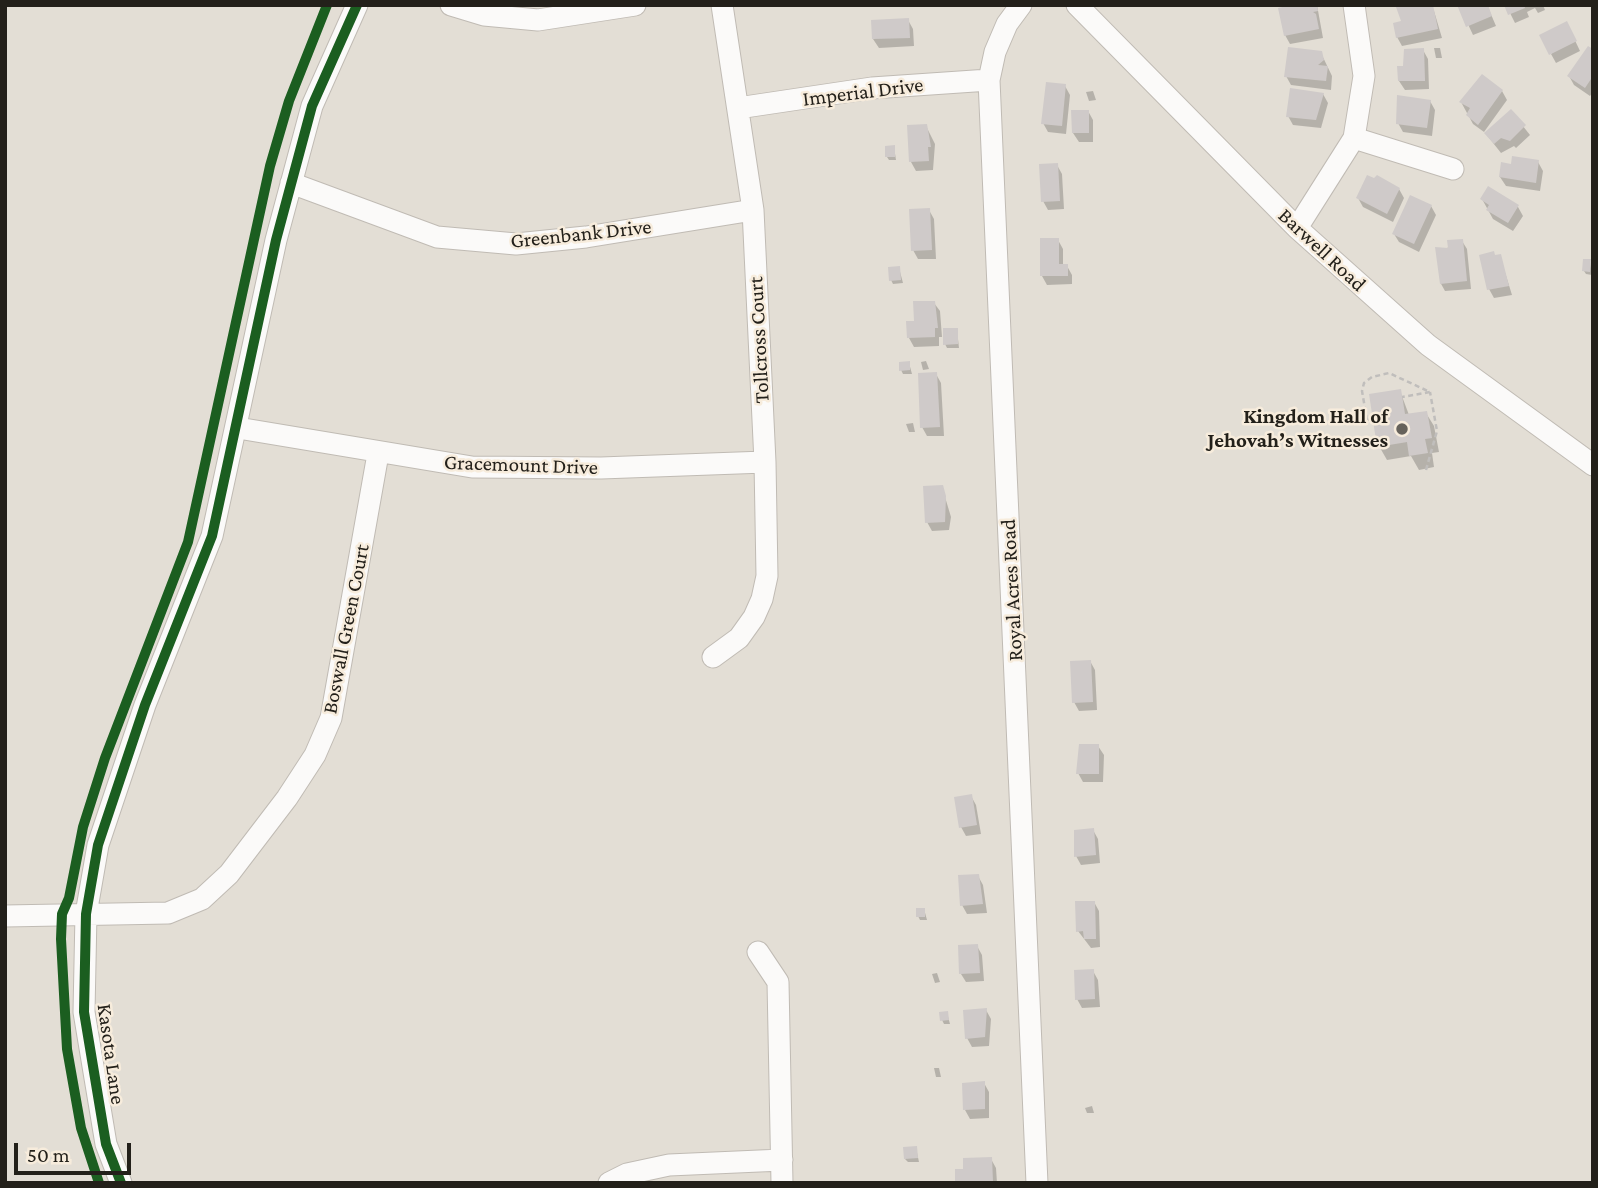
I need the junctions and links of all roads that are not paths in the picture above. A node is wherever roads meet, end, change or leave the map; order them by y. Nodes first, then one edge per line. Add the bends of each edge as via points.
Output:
1 (356, 5) edge
2 (451, 5) edge
3 (635, 5) edge
4 (722, 5) edge
5 (1021, 5) edge
6 (1077, 5) edge
7 (1354, 5) edge
8 (989, 80) junction
9 (738, 108) junction
10 (1354, 138) junction
11 (1453, 169) dead end
12 (291, 183) junction
13 (752, 210) junction
14 (1297, 228) junction
15 (238, 428) junction
16 (378, 454) junction
17 (765, 463) junction
18 (1593, 465) edge
19 (713, 657) dead end
20 (86, 915) junction
21 (5, 916) edge
22 (758, 952) dead end
23 (782, 1160) junction
24 (121, 1183) edge
25 (608, 1183) edge
26 (782, 1183) edge
27 (1037, 1183) edge

1 - 12 street, Kasota Lane via 312,106
2 - 3 street via 484,15 538,20
4 - 9 street, Tollcross Court
5 - 8 street, Royal Acres Road via 995,52
6 - 14 street, Barwell Road
7 - 10 street via 1364,76
8 - 9 street, Imperial Drive via 872,88
8 - 27 street, Royal Acres Road
9 - 13 street, Tollcross Court
10 - 11 street
10 - 14 street
12 - 13 street, Greenbank Drive via 437,237 504,243 586,237
12 - 15 street, Kasota Lane
13 - 17 street, Tollcross Court
14 - 18 street, Barwell Road via 1428,345
15 - 16 street, Gracemount Drive
15 - 20 street, Kasota Lane via 212,536 145,705 98,845
16 - 17 street, Gracemount Drive via 472,467
16 - 20 street, Boswall Green Court via 331,718 315,755 251,847 202,899 168,913
17 - 19 street, Tollcross Court via 762,599 739,638
20 - 21 street, Boswall Green Court
20 - 24 street, Kasota Lane via 87,1036 106,1144
22 - 23 street via 778,982
23 - 25 street via 669,1166 627,1174
23 - 26 street

